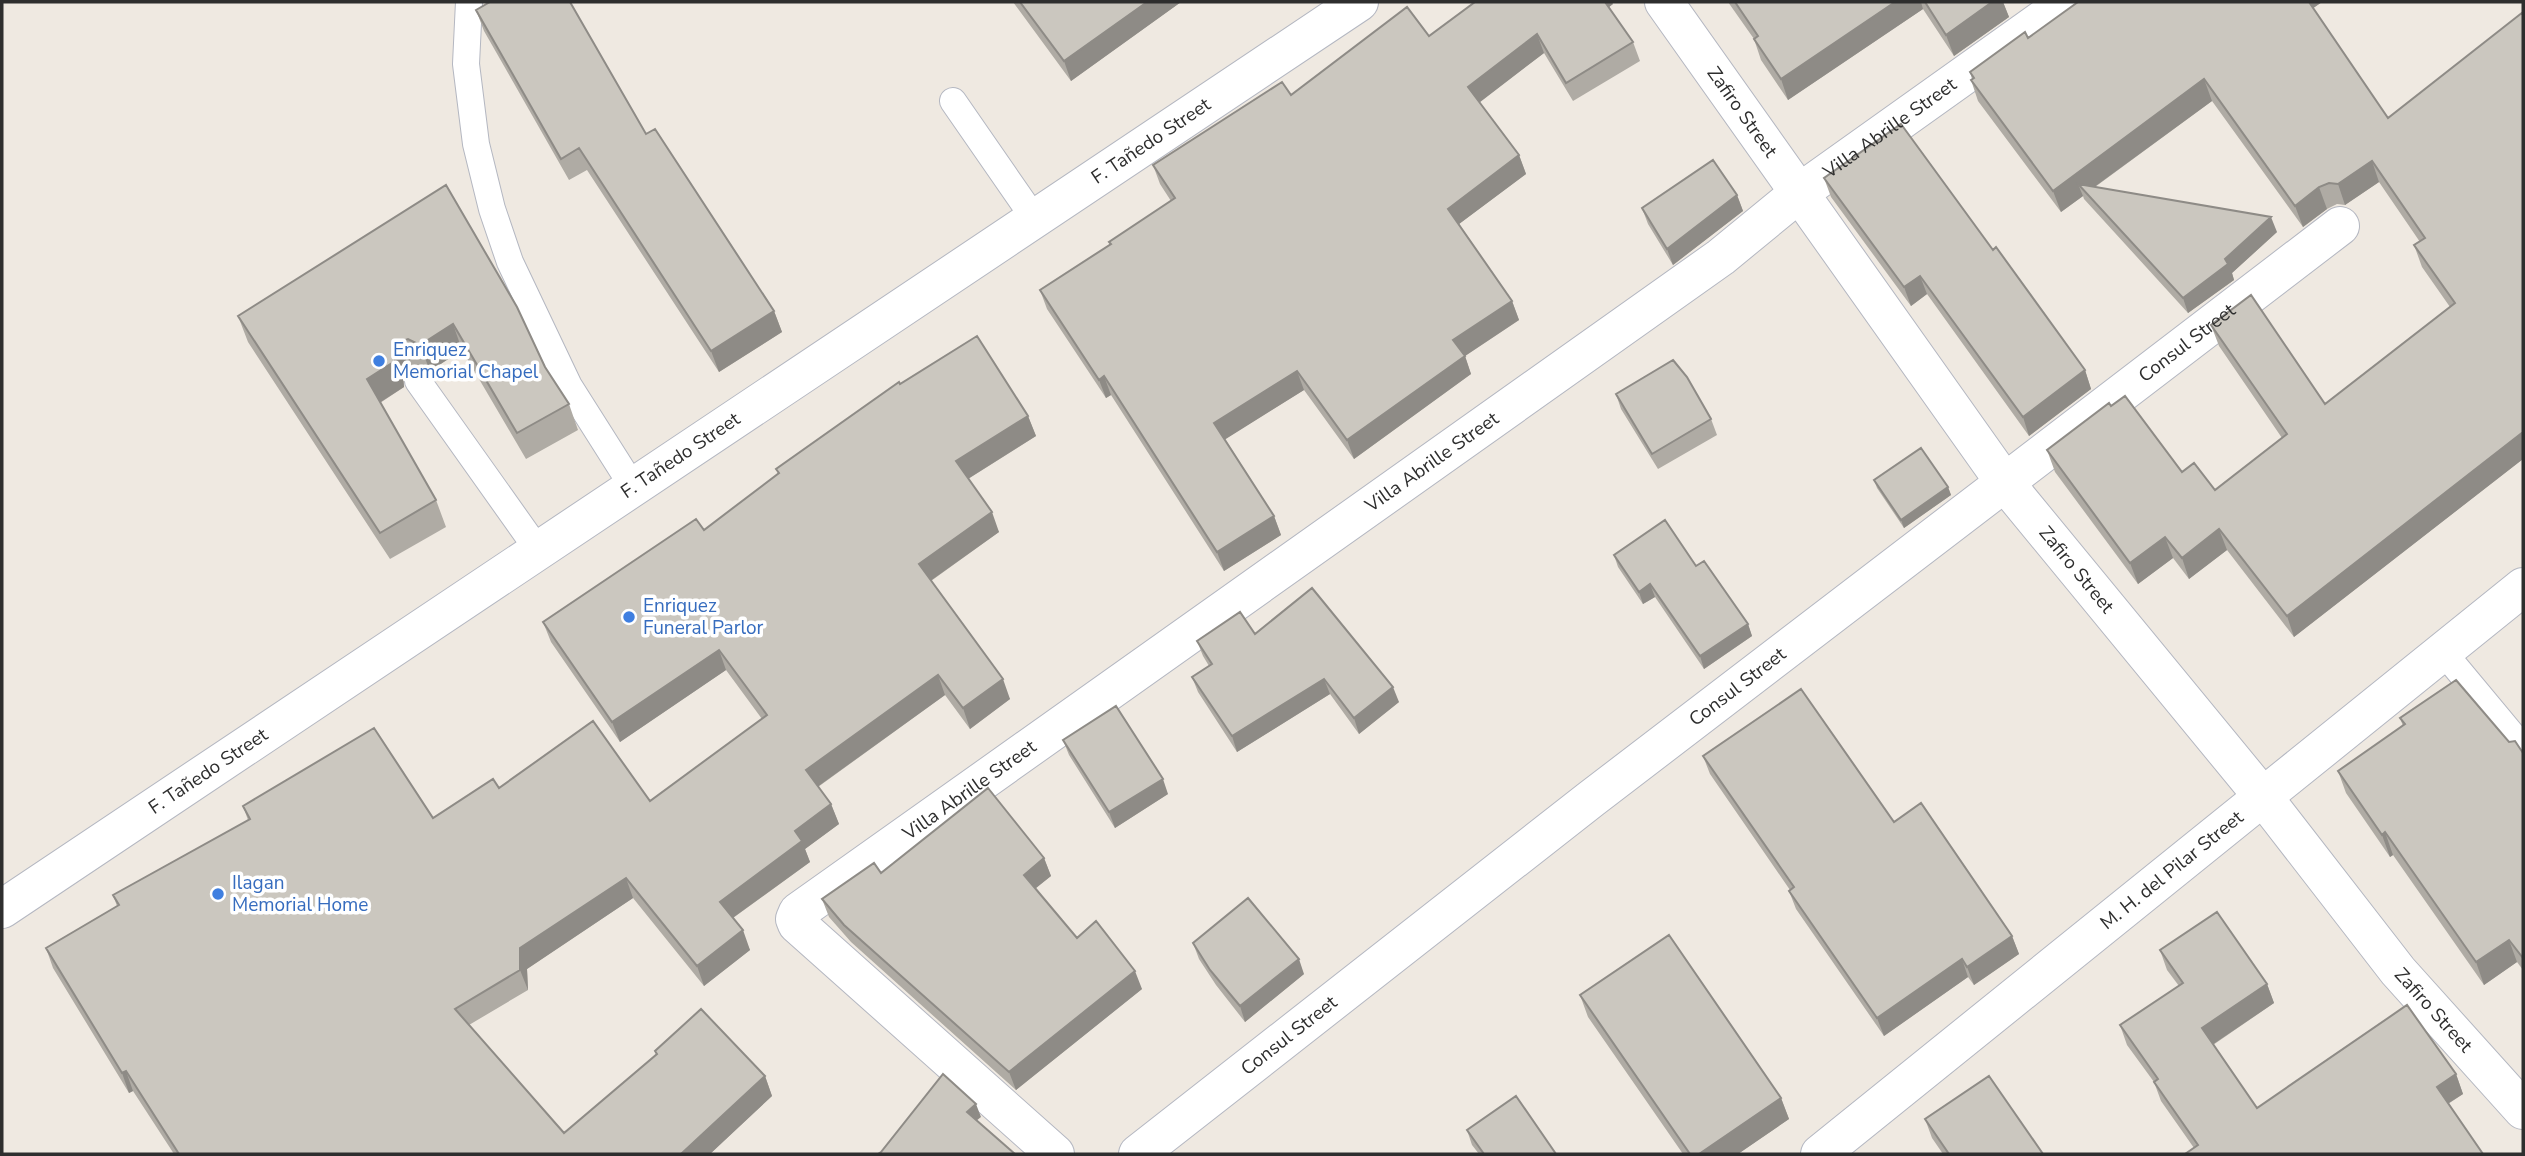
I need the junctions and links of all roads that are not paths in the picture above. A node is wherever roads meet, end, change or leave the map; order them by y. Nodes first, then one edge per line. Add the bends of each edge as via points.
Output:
1 (469, 2) edge
2 (1359, 2) edge
3 (1664, 2) edge
4 (2067, 2) edge
5 (953, 101) dead end
6 (1799, 193) junction
7 (1034, 218) junction
8 (2340, 226) dead end
9 (418, 381) edge
10 (2005, 483) junction
11 (633, 487) junction
12 (538, 550) junction
13 (2523, 587) edge
14 (2445, 653) junction
15 (2523, 748) edge
16 (2264, 798) junction
17 (2, 909) edge
18 (2523, 1110) edge
19 (1055, 1154) edge
20 (1138, 1154) edge
21 (1819, 1154) edge

1 - 11 lane via 466,64 476,145 492,209 510,262 569,386
2 - 7 street, F. Tañedo Street
3 - 6 street, Zafiro Street
4 - 6 street, Villa Abrille Street
5 - 7 lane
6 - 10 street, Zafiro Street
6 - 19 street, Villa Abrille Street via 1721,257 802,908 797,924
7 - 11 street, F. Tañedo Street
8 - 10 street, Consul Street
9 - 12 lane
10 - 16 street, Zafiro Street
10 - 20 street, Consul Street
11 - 12 street, F. Tañedo Street
12 - 17 street, F. Tañedo Street
13 - 14 street, M. H. del Pilar Street
14 - 15 lane
14 - 16 street, M. H. del Pilar Street
16 - 18 street, Zafiro Street via 2398,971
16 - 21 street, M. H. del Pilar Street

